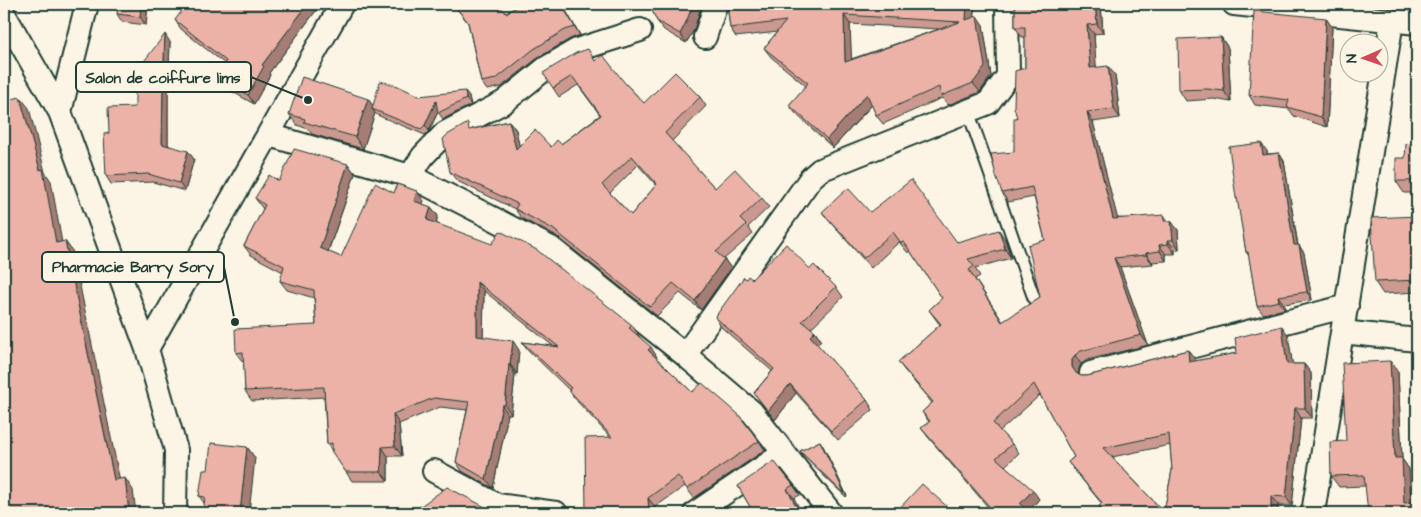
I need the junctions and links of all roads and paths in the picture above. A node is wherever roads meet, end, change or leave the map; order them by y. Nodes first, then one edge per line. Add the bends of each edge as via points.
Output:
1 (87, 4) edge
2 (342, 4) edge
3 (716, 4) edge
4 (1007, 4) edge
5 (1234, 4) edge
6 (5, 18) edge
7 (1392, 20) junction
8 (1417, 23) edge
9 (640, 30) dead end
10 (705, 37) dead end
11 (968, 111) junction
12 (60, 112) junction
13 (269, 135) junction
14 (410, 176) junction
15 (1035, 301) edge
16 (1347, 306) junction
17 (1342, 332) junction
18 (1417, 340) edge
19 (148, 349) junction
20 (684, 354) junction
21 (1091, 373) edge
22 (784, 454) junction
23 (434, 471) dead end
24 (175, 513) edge
25 (556, 513) edge
26 (695, 513) edge
27 (831, 513) edge
28 (1312, 513) edge

1 - 12 street
2 - 13 street
3 - 10 street
4 - 11 street via 1008,76 988,103
5 - 7 street
6 - 12 street
7 - 8 street
7 - 16 street
9 - 14 street via 577,50 546,68 504,102 445,133 423,156
11 - 15 lane
11 - 20 street via 820,170
12 - 19 street
13 - 14 street
13 - 19 street
14 - 20 street via 551,248
16 - 17 street
16 - 21 street
17 - 18 street
17 - 28 street
19 - 24 street via 176,450
20 - 22 street via 752,412
22 - 26 street
22 - 27 street
23 - 25 street via 497,505

